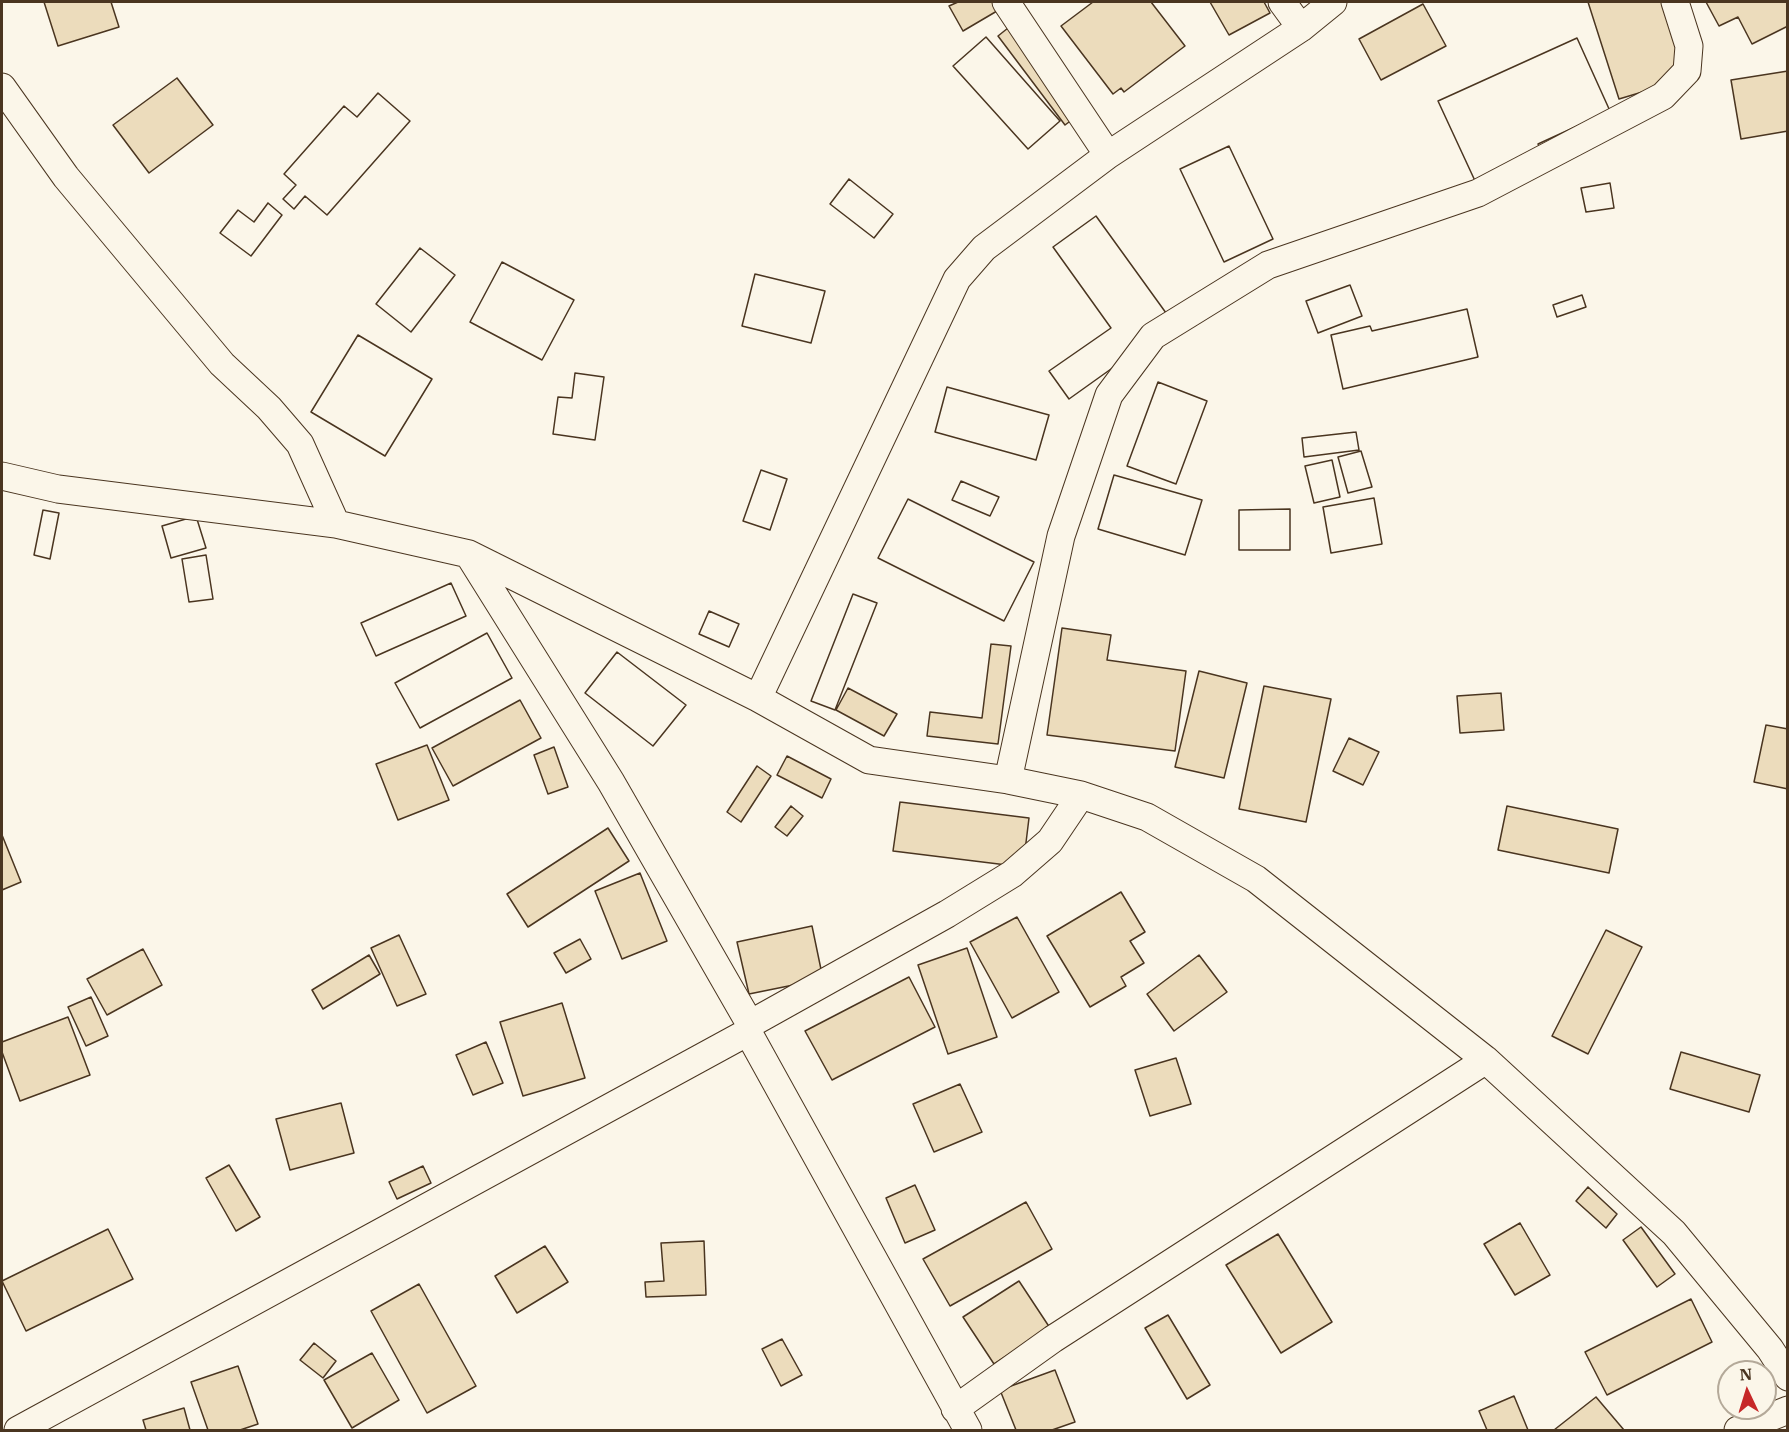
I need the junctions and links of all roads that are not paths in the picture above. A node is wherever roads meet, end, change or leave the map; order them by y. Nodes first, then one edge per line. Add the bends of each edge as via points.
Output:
1 (1006, 2) edge
2 (1282, 2) edge
3 (1333, 2) edge
4 (1676, 2) edge
5 (1301, 28) junction
6 (2, 87) edge
7 (1108, 155) junction
8 (2, 476) edge
9 (336, 524) junction
10 (469, 554) junction
11 (758, 698) junction
12 (1008, 780) junction
13 (1081, 795) junction
14 (749, 1028) junction
15 (1486, 1060) junction
16 (1788, 1377) edge
17 (1788, 1410) edge
18 (962, 1420) edge
19 (18, 1431) edge
20 (1738, 1431) edge

1 - 7 street
2 - 5 street
3 - 5 street
4 - 12 street via 1689,46 1686,71 1663,96 1478,193 1268,265 1154,336 1109,395 1061,536
5 - 7 street
6 - 9 street via 66,177 222,364 300,444
7 - 11 street via 984,248 957,279
8 - 9 street via 58,489
9 - 10 street
10 - 11 street
10 - 14 street via 611,782
11 - 12 street via 869,760
12 - 13 street
13 - 14 street via 1050,841 1012,874
13 - 15 street via 1147,817 1256,879
14 - 18 street
14 - 19 street
15 - 16 street via 1674,1233 1770,1349
15 - 18 street via 1053,1339
17 - 20 street

